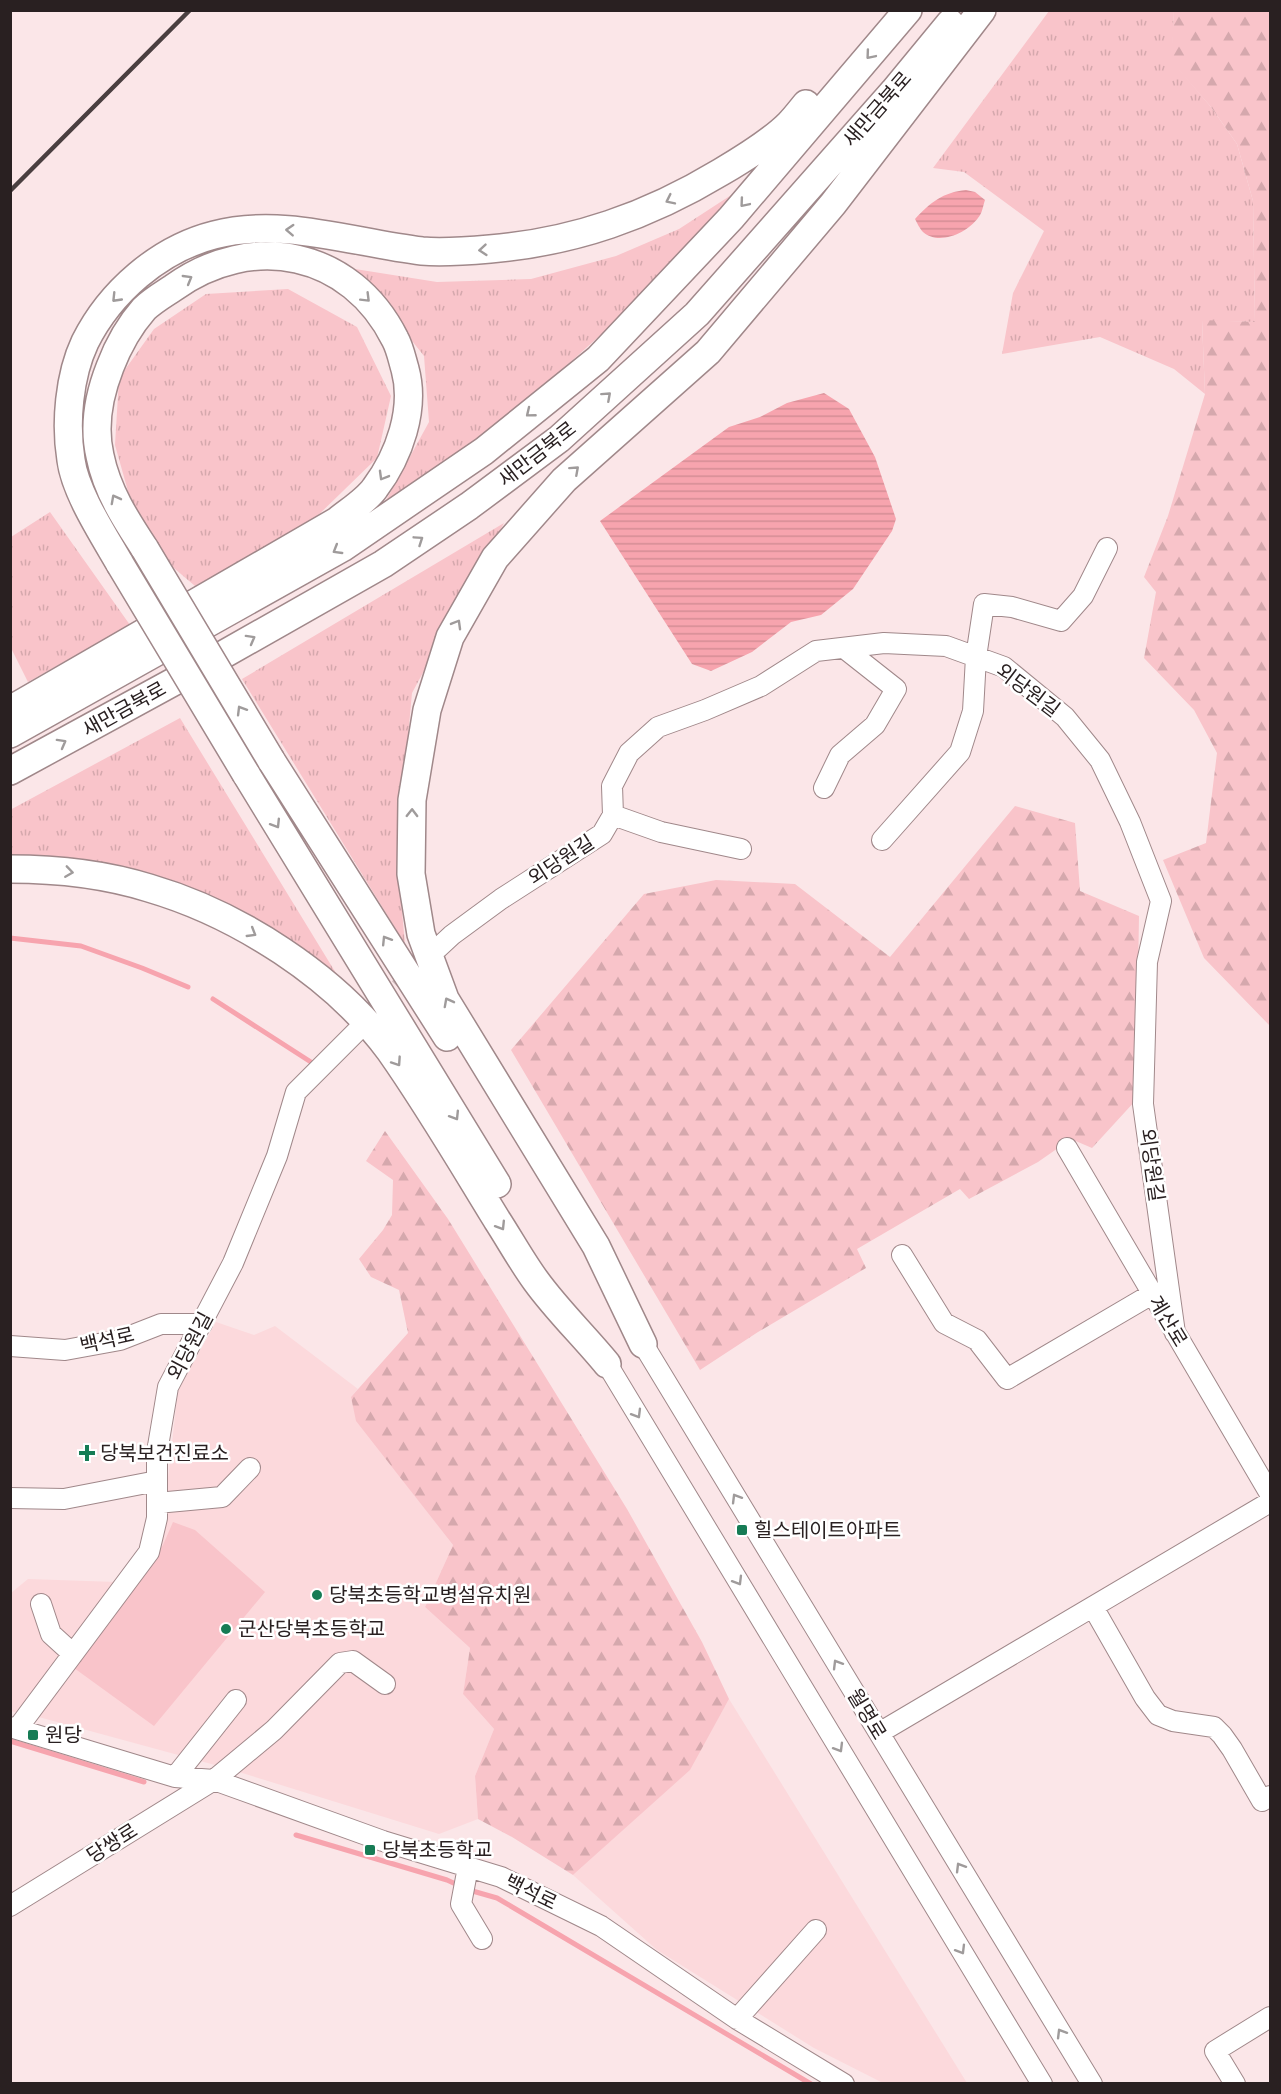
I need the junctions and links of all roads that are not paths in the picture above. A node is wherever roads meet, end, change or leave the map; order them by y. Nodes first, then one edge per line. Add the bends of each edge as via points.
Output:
1 (884, 10) edge
2 (908, 10) edge
3 (960, 10) edge
4 (982, 10) edge
5 (1107, 549) dead end
6 (844, 648) junction
7 (976, 657) junction
8 (10, 710) edge
9 (10, 734) edge
10 (10, 771) edge
11 (824, 788) dead end
12 (614, 815) junction
13 (882, 840) dead end
14 (741, 849) dead end
15 (10, 868) edge
16 (438, 948) dead end
17 (357, 1031) tunnel mouth
18 (1066, 1148) dead end
19 (902, 1255) dead end
20 (1152, 1294) junction
21 (202, 1324) junction
22 (1175, 1333) junction
23 (643, 1344) junction
24 (10, 1346) edge
25 (607, 1364) junction
26 (250, 1468) dead end
27 (157, 1481) junction
28 (1270, 1494) edge
29 (10, 1498) edge
30 (1270, 1502) edge
31 (157, 1503) junction
32 (41, 1604) dead end
33 (1093, 1607) junction
34 (73, 1654) junction
35 (385, 1684) dead end
36 (236, 1700) dead end
37 (14, 1728) edge
38 (879, 1733) junction
39 (175, 1778) junction
40 (214, 1780) junction
41 (1270, 1796) edge
42 (466, 1881) junction
43 (10, 1906) edge
44 (816, 1930) dead end
45 (482, 1939) dead end
46 (1270, 2017) edge
47 (737, 2019) junction
48 (844, 2084) edge
49 (1042, 2084) edge
50 (1092, 2084) edge
51 (1235, 2084) edge

1 -> 25 highway, bridge via 789,125 694,189 613,224 570,238 470,251 424,251 304,231 258,228 214,235 173,250 137,276 101,313 84,345 70,392 71,463 102,533
2 -> 9 highway, 새만금북로 via 690,262 598,359 511,430 342,548
10 -> 3 highway, 새만금북로 via 383,564 559,440 697,314 894,91
23 -> 4 highway via 596,1246 445,999 421,934 411,874 412,800 427,710 450,637 495,558 564,480 708,352 833,204
5 - 7 street via 1083,596 1061,621 1012,607 984,604
6 - 7 street, 외당원길 via 884,643 946,646
6 - 11 street via 896,689 875,725 840,755
6 - 12 street, 외당원길 via 816,651 760,686 658,727 630,753 612,786
7 - 13 street via 973,711 960,752
7 - 22 street, 외당원길 via 1004,667 1065,717 1100,760 1161,901 1147,962 1143,1104
23 -> 8 highway, bridge via 271,760 145,549 108,487 99,454 97,414 104,380 119,344 145,308 213,264 249,255 285,256 321,266 352,284 378,309 397,341 407,376 407,412 399,448 374,490 338,520
12 - 14 street via 661,832
12 - 16 street, 외당원길 via 602,834 501,899
15 -> 25 highway via 52,869 150,888 237,924 314,976 356,1011 388,1050 536,1282
17 - 21 street, 외당원길 via 296,1092 278,1156 233,1263
18 - 20 street, 계산로
19 - 20 street via 944,1323 977,1340 1006,1379
20 - 22 street, 계산로
21 - 24 street, 백석로 via 160,1324 120,1340 65,1350
21 - 27 street, 외당원길 via 168,1387 157,1452
22 - 28 street, 계산로
38 -> 23 street, 월명로
25 -> 49 street, 월명로
26 - 31 street via 222,1497
27 - 29 street via 64,1499
27 - 31 street, 외당원길
30 - 33 street
31 - 34 street, 외당원길 via 149,1552
32 - 34 street via 51,1634
33 - 38 street
33 - 41 street via 1158,1715 1214,1727 1262,1801
34 - 37 street, 외당원길
35 - 40 street, 당쌍로 via 353,1661 340,1663 274,1730
36 - 39 street
37 - 39 street, 백석로
50 -> 38 street, 월명로
39 - 40 street, 백석로
40 - 42 street, 백석로 via 383,1841
40 - 43 street, 당쌍로
42 - 45 street via 461,1905
42 - 47 street, 백석로 via 501,1877 601,1926
44 - 47 street
46 - 51 street via 1215,2051
47 - 48 street, 백석로

